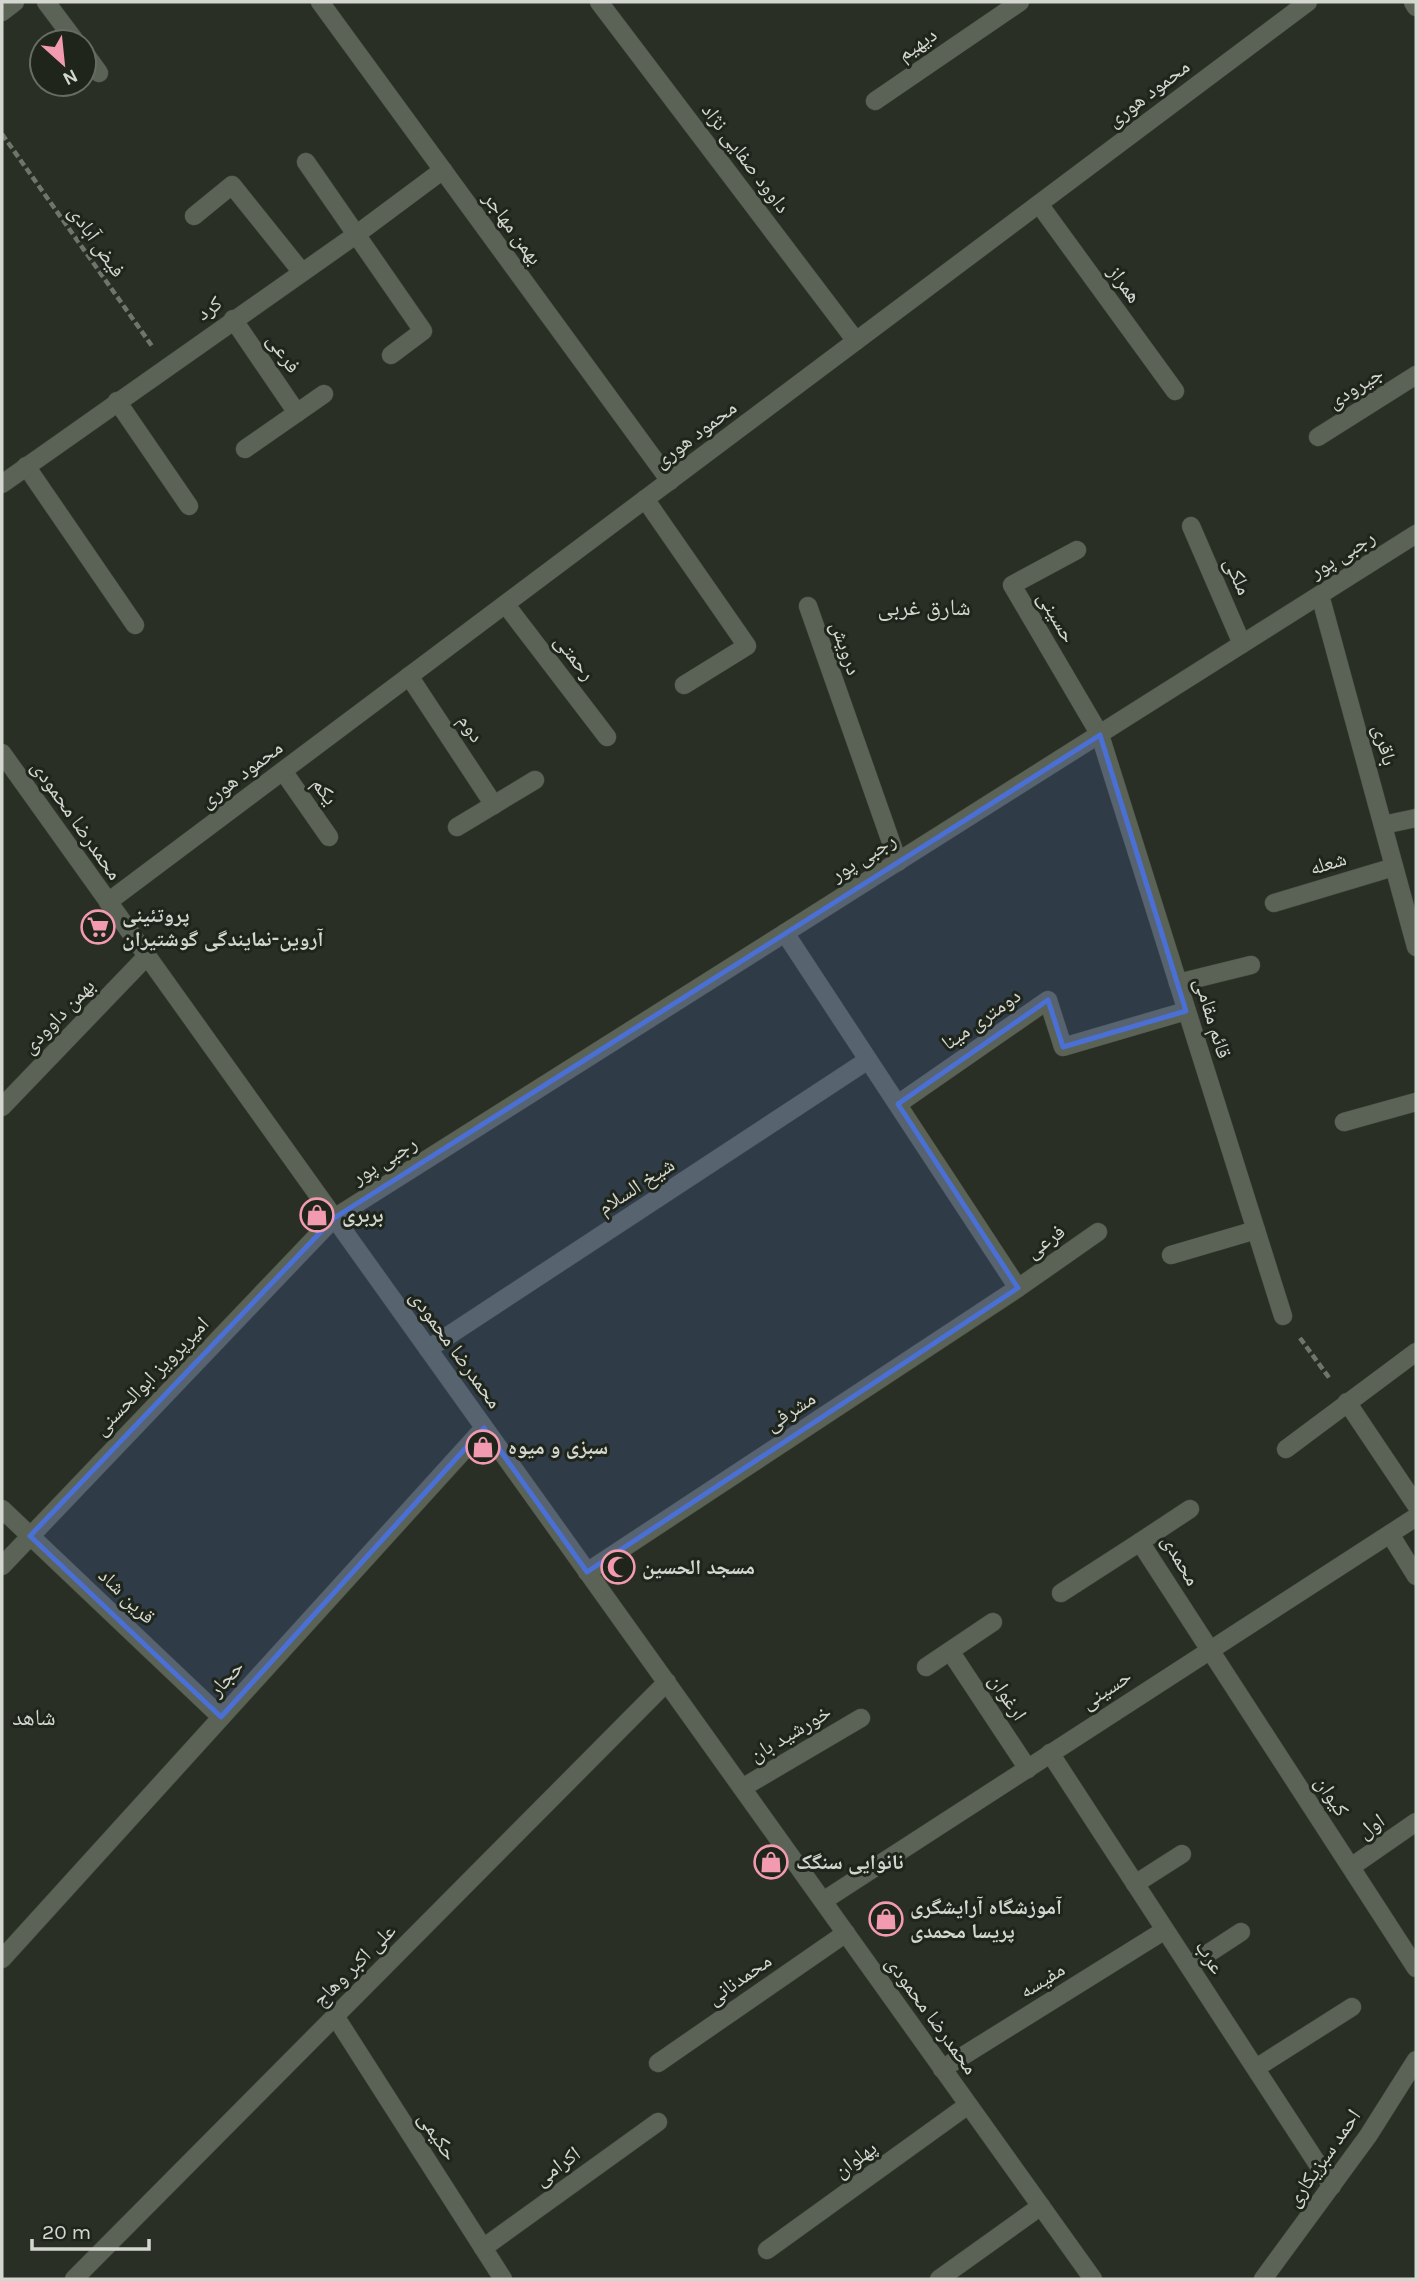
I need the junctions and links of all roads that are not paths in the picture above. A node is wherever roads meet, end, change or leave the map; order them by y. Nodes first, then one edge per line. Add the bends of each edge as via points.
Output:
1 (15, 2) edge
2 (46, 2) edge
3 (320, 2) edge
4 (599, 2) edge
5 (1020, 2) edge
6 (1308, 2) edge
7 (1413, 2) edge
8 (1416, 7) edge
9 (2, 12) edge
10 (66, 28) edge
11 (875, 101) dead end
12 (306, 162) dead end
13 (443, 170) junction
14 (1039, 204) junction
15 (194, 216) dead end
16 (357, 234) junction
17 (301, 271) junction
18 (233, 319) junction
19 (856, 341) junction
20 (391, 355) dead end
21 (1416, 374) edge
22 (1175, 390) dead end
23 (324, 394) dead end
24 (117, 401) junction
25 (297, 413) junction
26 (1318, 437) dead end
27 (245, 449) dead end
28 (26, 466) junction
29 (670, 481) junction
30 (2, 484) edge
31 (645, 499) junction
32 (189, 506) dead end
33 (1191, 526) dead end
34 (1416, 534) edge
35 (1077, 550) dead end
36 (1320, 595) junction
37 (506, 605) junction
38 (808, 606) dead end
39 (135, 625) dead end
40 (1242, 644) junction
41 (409, 676) junction
42 (684, 685) dead end
43 (1100, 734) junction
44 (607, 737) dead end
45 (2, 753) edge
46 (283, 771) junction
47 (535, 780) dead end
48 (494, 805) junction
49 (1416, 818) edge
50 (1383, 825) junction
51 (457, 827) dead end
52 (329, 837) dead end
53 (898, 862) junction
54 (1394, 867) junction
55 (108, 902) junction
56 (1274, 903) dead end
57 (785, 933) junction
58 (1416, 947) edge
59 (147, 956) junction
60 (1251, 965) dead end
61 (1178, 984) junction
62 (1186, 1011) junction
63 (868, 1060) junction
64 (1416, 1102) edge
65 (898, 1104) junction
66 (2, 1108) edge
67 (1344, 1122) dead end
68 (334, 1218) junction
69 (1256, 1230) junction
70 (1098, 1232) dead end
71 (1171, 1255) dead end
72 (1018, 1288) junction
73 (1283, 1316) road end
74 (428, 1349) junction
75 (1416, 1353) edge
76 (1347, 1402) junction
77 (484, 1428) junction
78 (1286, 1449) dead end
79 (1416, 1505) edge
80 (2, 1508) edge
81 (1190, 1509) dead end
82 (1416, 1517) edge
83 (1390, 1534) junction
84 (30, 1536) junction
85 (1140, 1542) junction
86 (2, 1566) edge
87 (587, 1572) junction
88 (1416, 1576) edge
89 (1062, 1593) dead end
90 (993, 1622) dead end
91 (1210, 1649) junction
92 (950, 1651) junction
93 (926, 1667) dead end
94 (667, 1682) junction
95 (221, 1717) junction
96 (861, 1718) dead end
97 (1050, 1753) junction
98 (1028, 1769) junction
99 (742, 1788) junction
100 (1416, 1822) edge
101 (1182, 1854) dead end
102 (1351, 1867) junction
103 (1135, 1884) junction
104 (822, 1900) junction
105 (1165, 1930) junction
106 (1241, 1932) dead end
107 (846, 1933) junction
108 (2, 1959) edge
109 (1188, 1966) junction
110 (1416, 1968) edge
111 (1352, 2007) dead end
112 (335, 2017) junction
113 (1416, 2060) edge
114 (658, 2063) dead end
115 (1255, 2068) junction
116 (942, 2069) junction
117 (968, 2105) junction
118 (658, 2122) dead end
119 (1332, 2186) junction
120 (1041, 2206) junction
121 (483, 2248) junction
122 (767, 2250) dead end
123 (74, 2279) edge
124 (503, 2279) edge
125 (939, 2279) edge
126 (1093, 2279) edge
127 (1263, 2279) edge

1 - 9 street
2 - 10 street
3 - 13 street, بهمن مهاجر
4 - 19 street, داوود صفایی نژاد
5 - 11 street, دیهیم
6 - 14 street, محمود هوری
7 - 8 street
12 - 16 street
13 - 16 street, کرد
13 - 29 street, بهمن مهاجر
14 - 19 street, محمود هوری
14 - 22 street, همراز
15 - 17 street via 232,185
16 - 17 street, کرد
16 - 20 street via 423,331
17 - 18 street, کرد
18 - 24 street, کرد
18 - 25 street, فرعی
19 - 29 street, محمود هوری
21 - 26 street, جیرودی
23 - 25 street
24 - 28 street, کرد
24 - 32 street
25 - 27 street
28 - 30 street, کرد
28 - 39 street
29 - 31 street, محمود هوری
31 - 37 street, محمود هوری
31 - 42 street via 747,646
33 - 40 street, ملکی
34 - 36 street, رجبی پور
35 - 43 street, حسینی via 1012,586
36 - 40 street, رجبی پور
36 - 50 street, باقری
37 - 41 street, محمود هوری
37 - 44 street, رحمتی
38 - 53 street, درویش
40 - 43 street, رجبی پور
41 - 46 street, محمود هوری
41 - 48 street, دوم
43 - 53 street, رجبی پور
43 - 61 street, قائم مقامی
45 - 55 street, محمدرضا محمودی
46 - 52 street, یکم
46 - 55 street, محمود هوری
47 - 48 street
48 - 51 street
49 - 50 street
50 - 54 street, باقری
53 - 57 street, رجبی پور
54 - 56 street, شعله
54 - 58 street, باقری
55 - 59 street, محمدرضا محمودی
57 - 63 street
57 - 68 street, رجبی پور
59 - 66 street, بهمن داوودی
59 - 68 street, محمدرضا محمودی
60 - 61 street
61 - 62 street, قائم مقامی
62 - 65 street, دومتری مینا via 1063,1047 1048,1000
62 - 69 street, قائم مقامی
63 - 65 street
63 - 74 street, شیخ السلام
64 - 67 street
65 - 72 street
68 - 74 street, محمدرضا محمودی
68 - 84 street, امیرپرویز ابوالحسنی
69 - 71 street
69 - 73 street, قائم مقامی
70 - 72 street, فرعی
72 - 87 street, مشرفی
74 - 77 street, محمدرضا محمودی
75 - 76 street
76 - 78 street
76 - 79 street
77 - 87 street, محمدرضا محمودی
77 - 95 street, حجار
80 - 84 street, قرین شاد
81 - 85 street, محمدی
82 - 83 street, حسینی
83 - 88 street
83 - 91 street, حسینی
84 - 86 street, امیرپرویز ابوالحسنی
84 - 95 street, قرین شاد
85 - 89 street
85 - 91 street, محمدی
87 - 94 street, محمدرضا محمودی
90 - 92 street
91 - 97 street, حسینی
91 - 102 street, کیوان
92 - 93 street
92 - 98 street, ارغوان
94 - 99 street, محمدرضا محمودی
94 - 112 street, علی اکبر وهاج
95 - 108 street, حجار
96 - 99 street, خورشید بان
97 - 98 street, حسینی
97 - 103 street, عرب
98 - 104 street, حسینی
99 - 104 street, محمدرضا محمودی
100 - 102 street, اول
101 - 103 street
102 - 110 street, کیوان
103 - 105 street, عرب
104 - 107 street, محمدرضا محمودی
105 - 109 street, عرب
105 - 116 street, مفیسه
106 - 109 street
107 - 114 street, محمدنانی
107 - 116 street, محمدرضا محمودی
109 - 115 street, عرب
111 - 115 street
112 - 121 street, حکیمی
112 - 123 street, علی اکبر وهاج
113 - 119 street, احمد سبزیکاری
115 - 119 street, عرب
116 - 117 street, محمدرضا محمودی
117 - 120 street, محمدرضا محمودی
117 - 122 street, پهلوان
118 - 121 street, اکرامی
119 - 127 street, احمد سبزیکاری
120 - 125 street
120 - 126 street, محمدرضا محمودی
121 - 124 street, حکیمی

